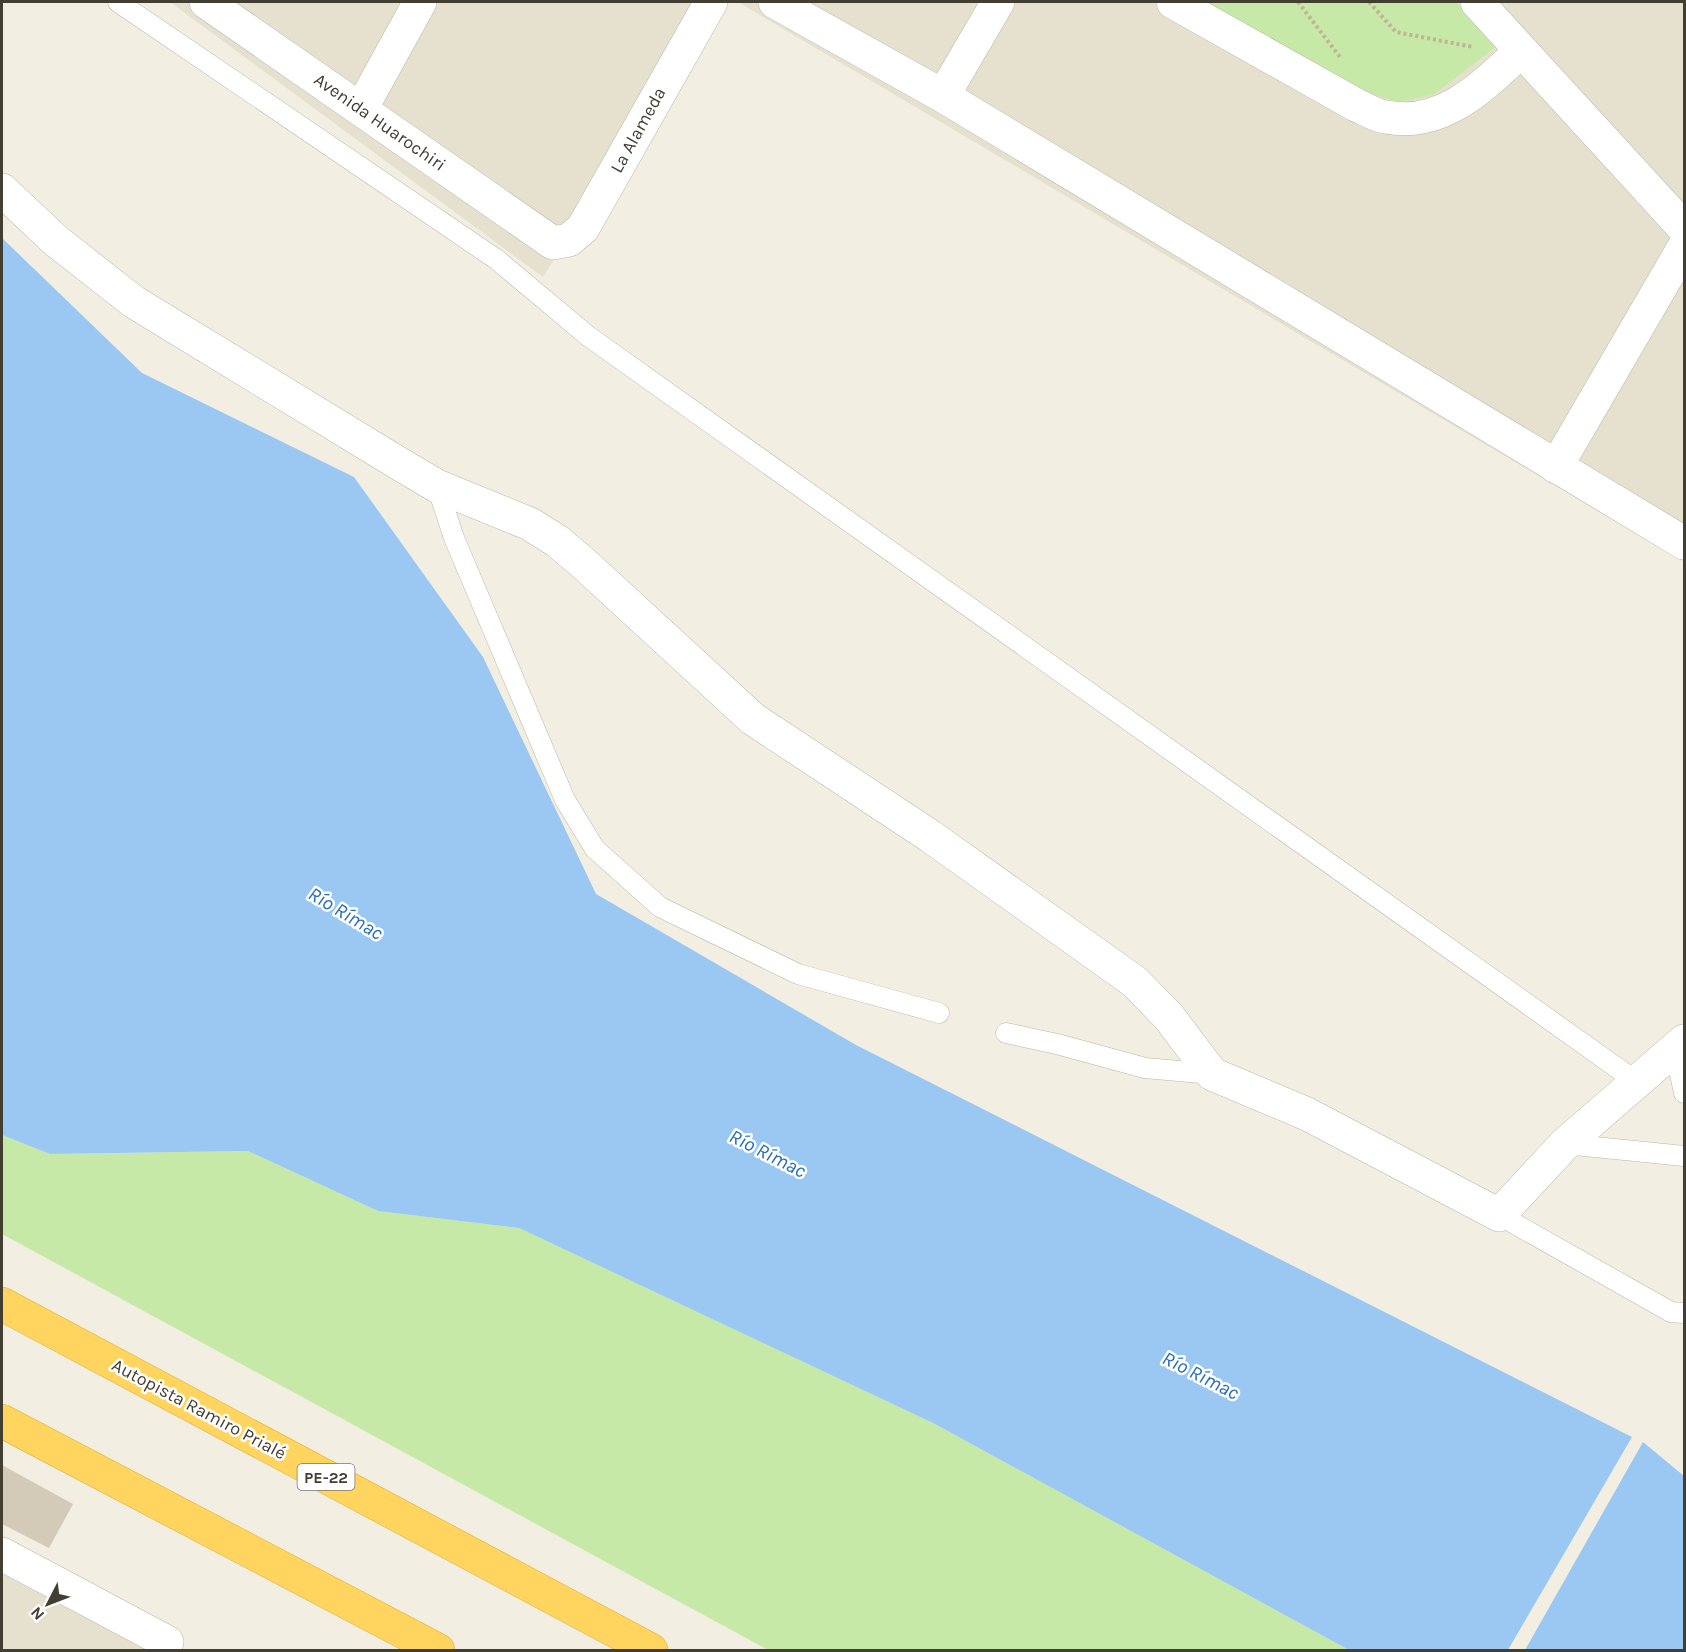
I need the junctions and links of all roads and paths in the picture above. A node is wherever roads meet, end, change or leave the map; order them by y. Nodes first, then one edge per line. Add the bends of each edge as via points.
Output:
1 (118, 2) edge
2 (206, 2) edge
3 (420, 2) edge
4 (711, 2) edge
5 (775, 2) edge
6 (998, 2) edge
7 (1173, 2) edge
8 (1298, 2) edge
9 (1370, 2) edge
10 (1477, 2) edge
11 (1474, 48) dead end
12 (1521, 51) junction
13 (1343, 62) dead end
14 (943, 96) junction
15 (361, 109) junction
16 (2, 190) edge
17 (1684, 228) edge
18 (553, 243) joint
19 (1684, 247) edge
20 (1556, 467) junction
21 (437, 486) junction
22 (1684, 543) edge
23 (939, 1013) dead end
24 (1006, 1034) dead end
25 (1683, 1042) edge
26 (1212, 1074) junction
27 (1637, 1082) junction
28 (1684, 1093) edge
29 (1565, 1144) junction
30 (1684, 1156) edge
31 (1499, 1215) junction
32 (2, 1304) edge
33 (1684, 1313) edge
34 (2, 1421) edge
35 (2, 1554) edge
36 (167, 1642) dead end
37 (438, 1650) edge
38 (651, 1650) edge

1 - 27 lane via 496,259 588,336
2 - 15 street, Avenida Huarochiri
3 - 15 street
4 - 18 street, La Alameda via 583,228 569,240
5 - 14 street
6 - 14 street
7 - 12 street via 1356,105 1385,117 1413,119 1442,112 1482,86
8 - 13 path
9 - 11 path via 1396,32
10 - 12 street
12 - 17 street
14 - 20 street
15 - 18 street, Avenida Huarochiri
16 - 21 street via 55,240 134,302
19 - 20 street
20 - 22 street
21 - 23 lane via 454,538 565,800 595,849 660,907 798,974
21 - 26 street via 530,524 557,541 753,719 930,836 1135,982 1169,1017
24 - 26 lane via 1145,1068
25 - 27 street
25 - 28 lane via 1679,1069
26 - 31 street via 1307,1114
27 - 29 street
29 - 30 lane
29 - 31 street
31 - 33 lane via 1671,1312
32 - 38 highway, Autopista Ramiro Prialé / PE-22
34 - 37 highway
35 - 36 street

